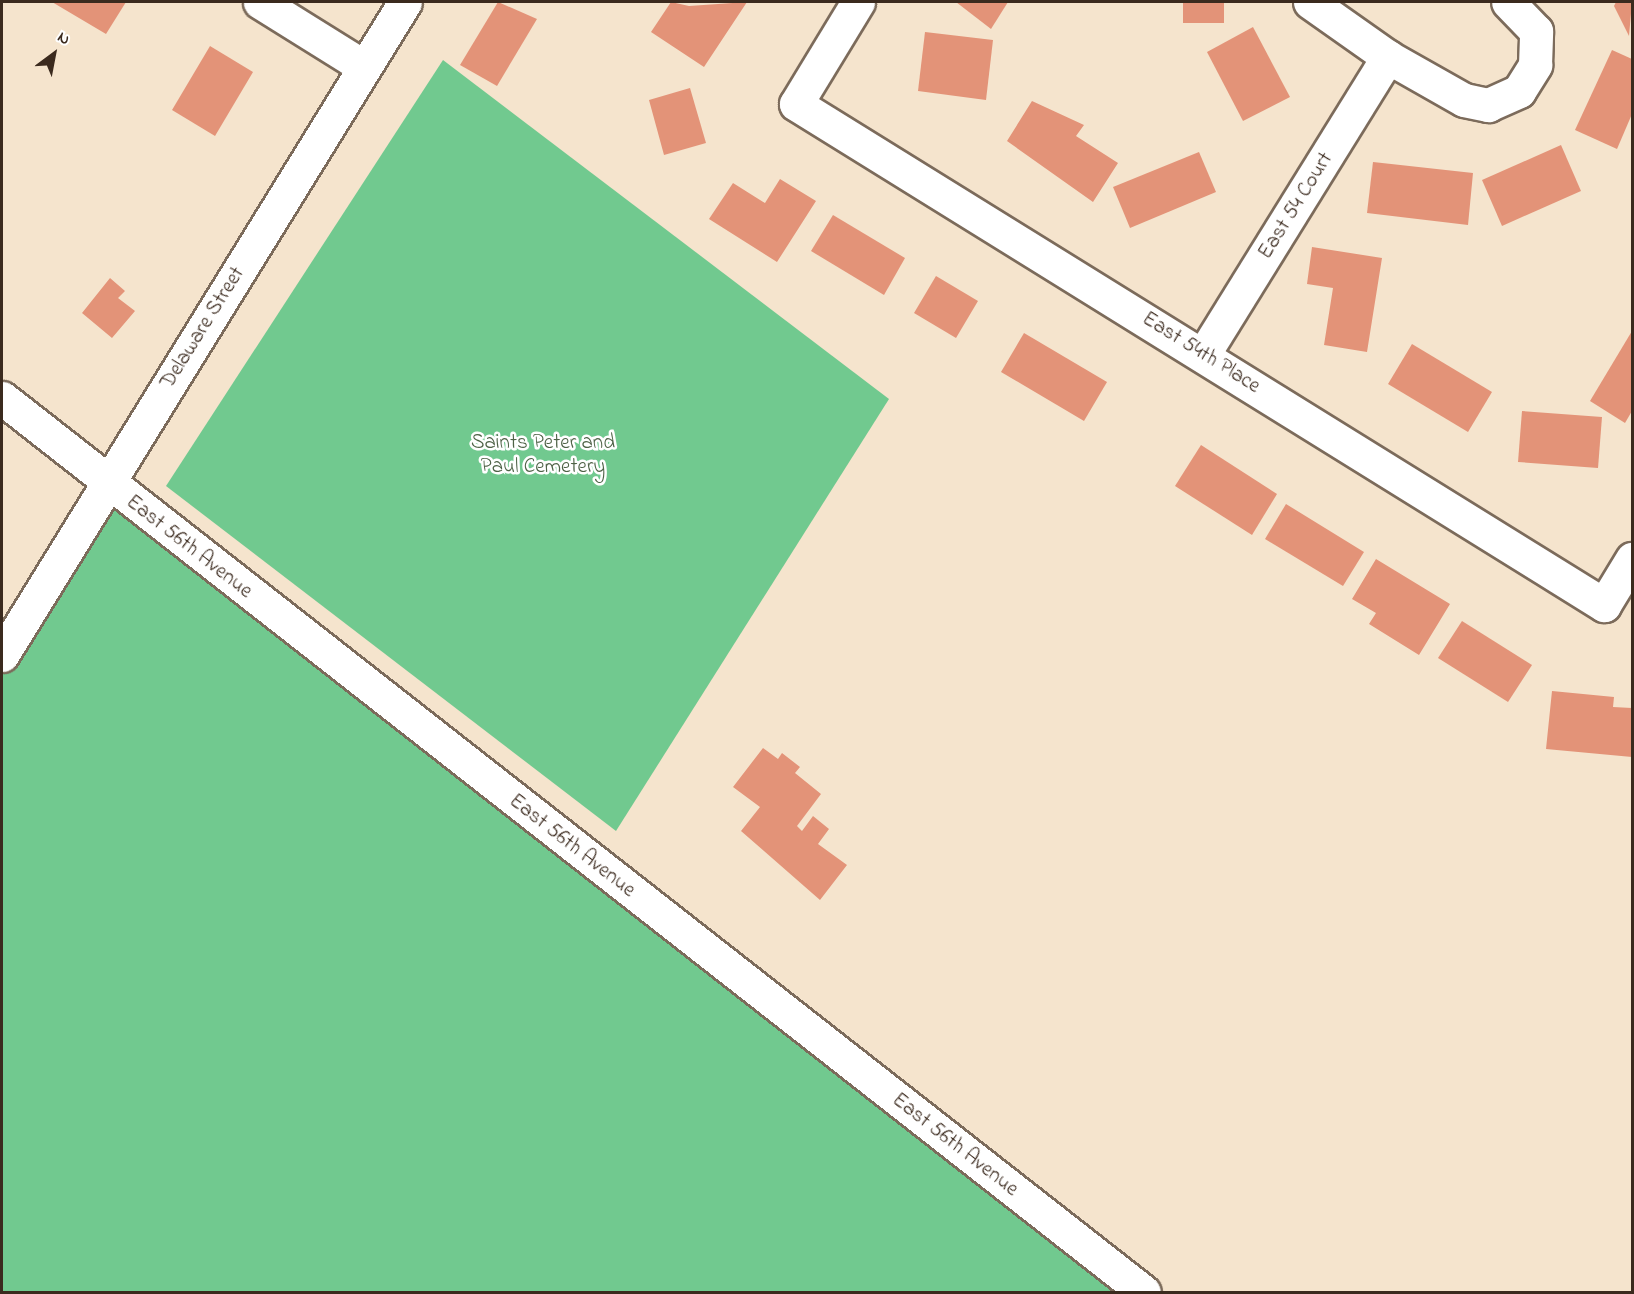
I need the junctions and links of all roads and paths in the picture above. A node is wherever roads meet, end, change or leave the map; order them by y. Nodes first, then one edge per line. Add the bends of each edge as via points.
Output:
1 (260, 2) edge
2 (405, 2) edge
3 (858, 2) edge
4 (1310, 2) edge
5 (1508, 2) edge
6 (1388, 57) junction
7 (363, 66) junction
8 (1203, 355) junction
9 (2, 398) edge
10 (107, 483) junction
11 (1632, 559) edge
12 (2, 655) edge
13 (1144, 1293) edge

1 - 7 street
2 - 7 street, Delaware Street
3 - 8 street, East 54th Place via 796,104
4 - 6 street
5 - 6 street via 1536,31 1535,64 1519,91 1488,105 1464,100
6 - 8 street, East 54 Court
7 - 10 street, Delaware Street
8 - 11 street, East 54th Place via 1604,605
9 - 10 street, East 56th Avenue
10 - 12 street, Delaware Street
10 - 13 street, East 56th Avenue

